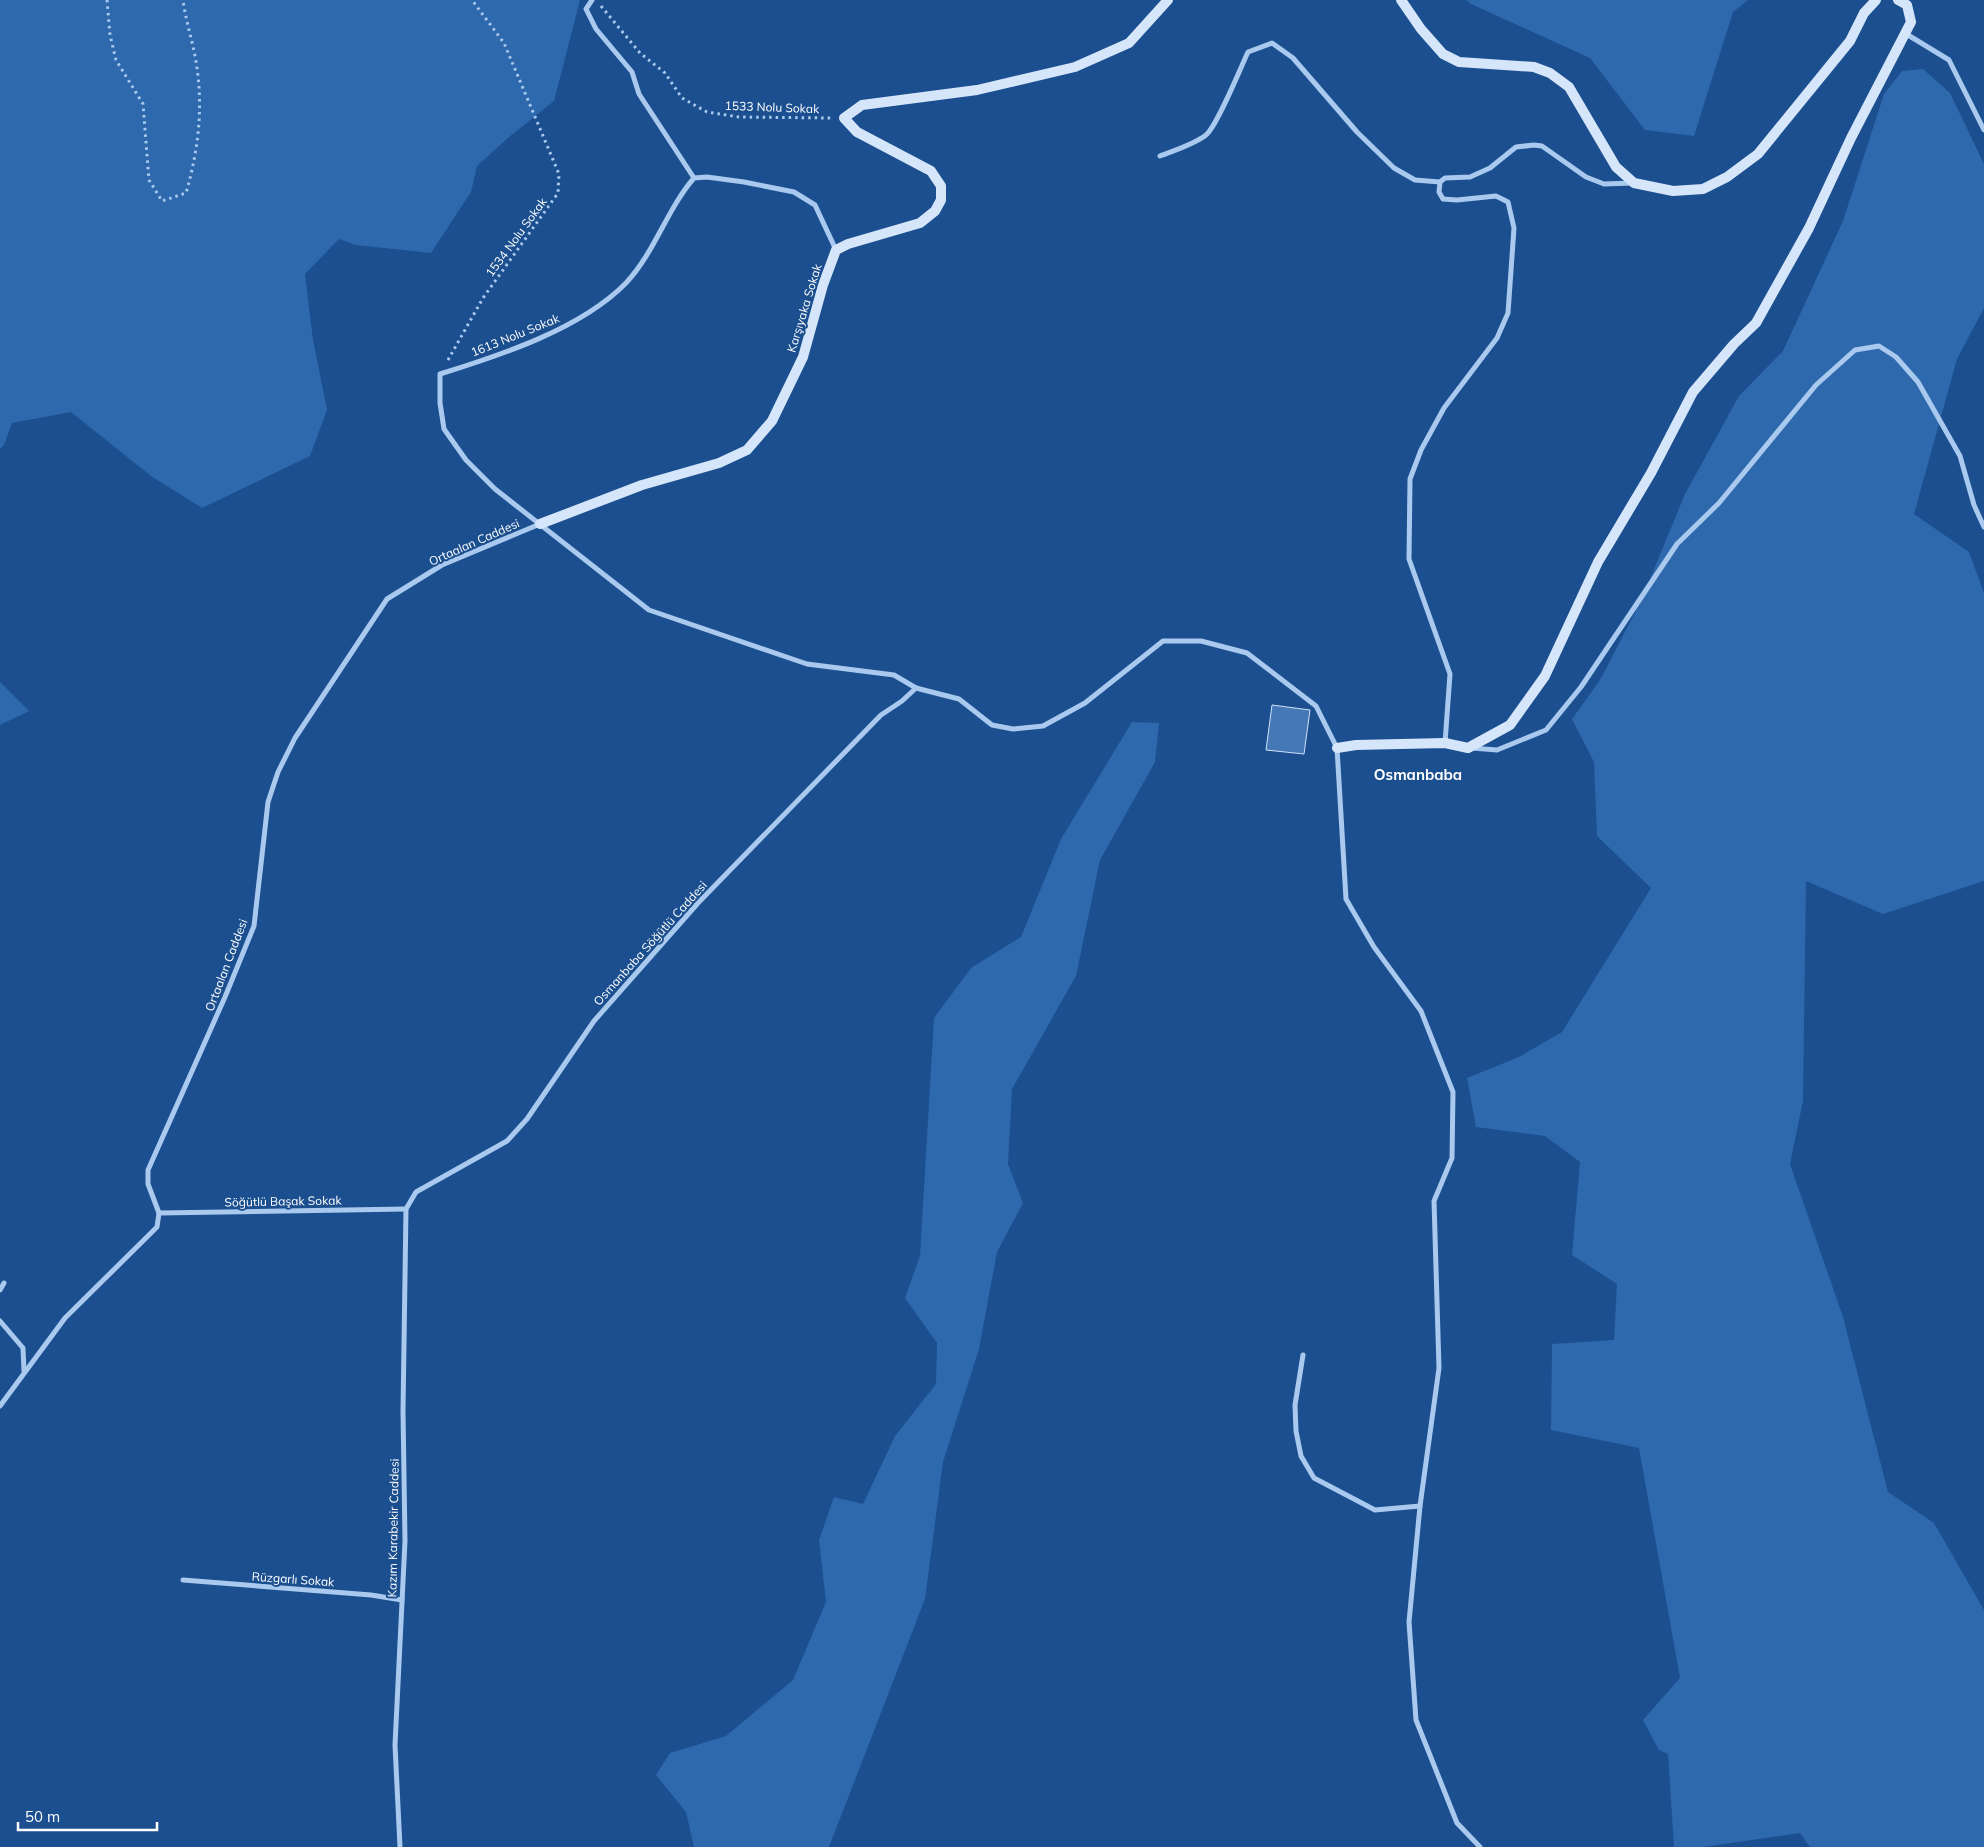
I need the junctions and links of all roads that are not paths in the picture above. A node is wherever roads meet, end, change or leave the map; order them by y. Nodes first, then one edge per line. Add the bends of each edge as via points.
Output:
1 (592, 0) edge
2 (1168, 0) edge
3 (1402, 0) edge
4 (1876, 0) edge
5 (1898, 0) edge
6 (1904, 35) junction
7 (1984, 130) edge
8 (1160, 156) dead end
9 (694, 178) junction
10 (1440, 182) junction
11 (1634, 183) junction
12 (836, 250) junction
13 (540, 524) junction
14 (1984, 526) edge
15 (916, 688) junction
16 (1445, 743) junction
17 (1337, 748) junction
18 (1468, 748) junction
19 (406, 1208) junction
20 (159, 1213) junction
21 (4, 1283) dead end
22 (0, 1290) edge
23 (0, 1321) edge
24 (1303, 1355) dead end
25 (24, 1372) junction
26 (0, 1406) edge
27 (1420, 1506) junction
28 (183, 1580) dead end
29 (402, 1600) junction
30 (400, 1847) edge
31 (1480, 1847) edge

1 - 9 street via 586,9 596,29 632,72 639,94
2 - 12 street via 1129,43 1075,67 977,90 862,105 844,118 856,132 931,171 941,186 941,200 935,211 920,223
3 - 11 street via 1443,54 1459,62 1534,68 1550,73 1569,87 1616,167
4 - 11 street via 1864,14 1850,41 1758,154 1727,177 1703,189 1673,191
5 - 6 street via 1907,5 1911,22
6 - 7 street via 1949,60
6 - 18 street via 1809,228 1756,323 1693,392 1651,473 1598,562 1545,676 1510,725
8 - 10 street via 1207,134 1248,52 1272,44 1293,58 1357,132 1394,168 1415,180
9 - 12 street via 744,182 794,192 814,205
9 - 13 street, 1613 Nolu Sokak via 635,271 605,300 556,331 440,374 444,429 466,460 495,489
10 - 11 street via 1446,178 1470,177 1490,168 1516,147 1534,145 1542,146 1586,177 1604,184
10 - 16 street via 1439,192 1443,199 1496,196 1508,202 1514,228 1508,313 1497,338 1444,408 1421,450 1410,480 1409,559 1450,674
12 - 13 street, Karşıyaka Sokak via 803,357 772,421 747,450 719,463 642,485
13 - 15 street via 649,610 807,664 894,675
13 - 20 street, Ortaalan Caddesi via 442,565 387,599 295,738 268,802 254,926 148,1170 148,1184
14 - 18 street via 1974,505 1960,456 1918,382 1896,357 1879,346 1855,350 1816,385 1719,503 1677,544 1582,687 1546,730 1497,750
15 - 17 street via 959,699 992,725 1013,729 1043,726 1085,703 1163,641 1201,641 1247,653 1293,687 1316,706
15 - 19 street, Osmanbaba Söğütlü Caddesi via 881,714 698,903 594,1021 527,1120 507,1141 416,1192
16 - 17 street
16 - 18 street
17 - 27 street via 1346,899 1374,947 1421,1011 1453,1092 1452,1158 1434,1201 1439,1368
19 - 20 street, Söğütlü Başak Sokak
19 - 29 street, Kazım Karabekir Caddesi
20 - 25 street via 157,1227 64,1318
21 - 22 street
23 - 25 street via 23,1348
24 - 27 street via 1295,1405 1296,1431 1301,1456 1314,1478 1375,1510
25 - 26 street
27 - 31 street via 1410,1622 1416,1720 1457,1823
28 - 29 street, Rüzgarlı Sokak
29 - 30 street, Kazım Karabekir Caddesi via 395,1745

